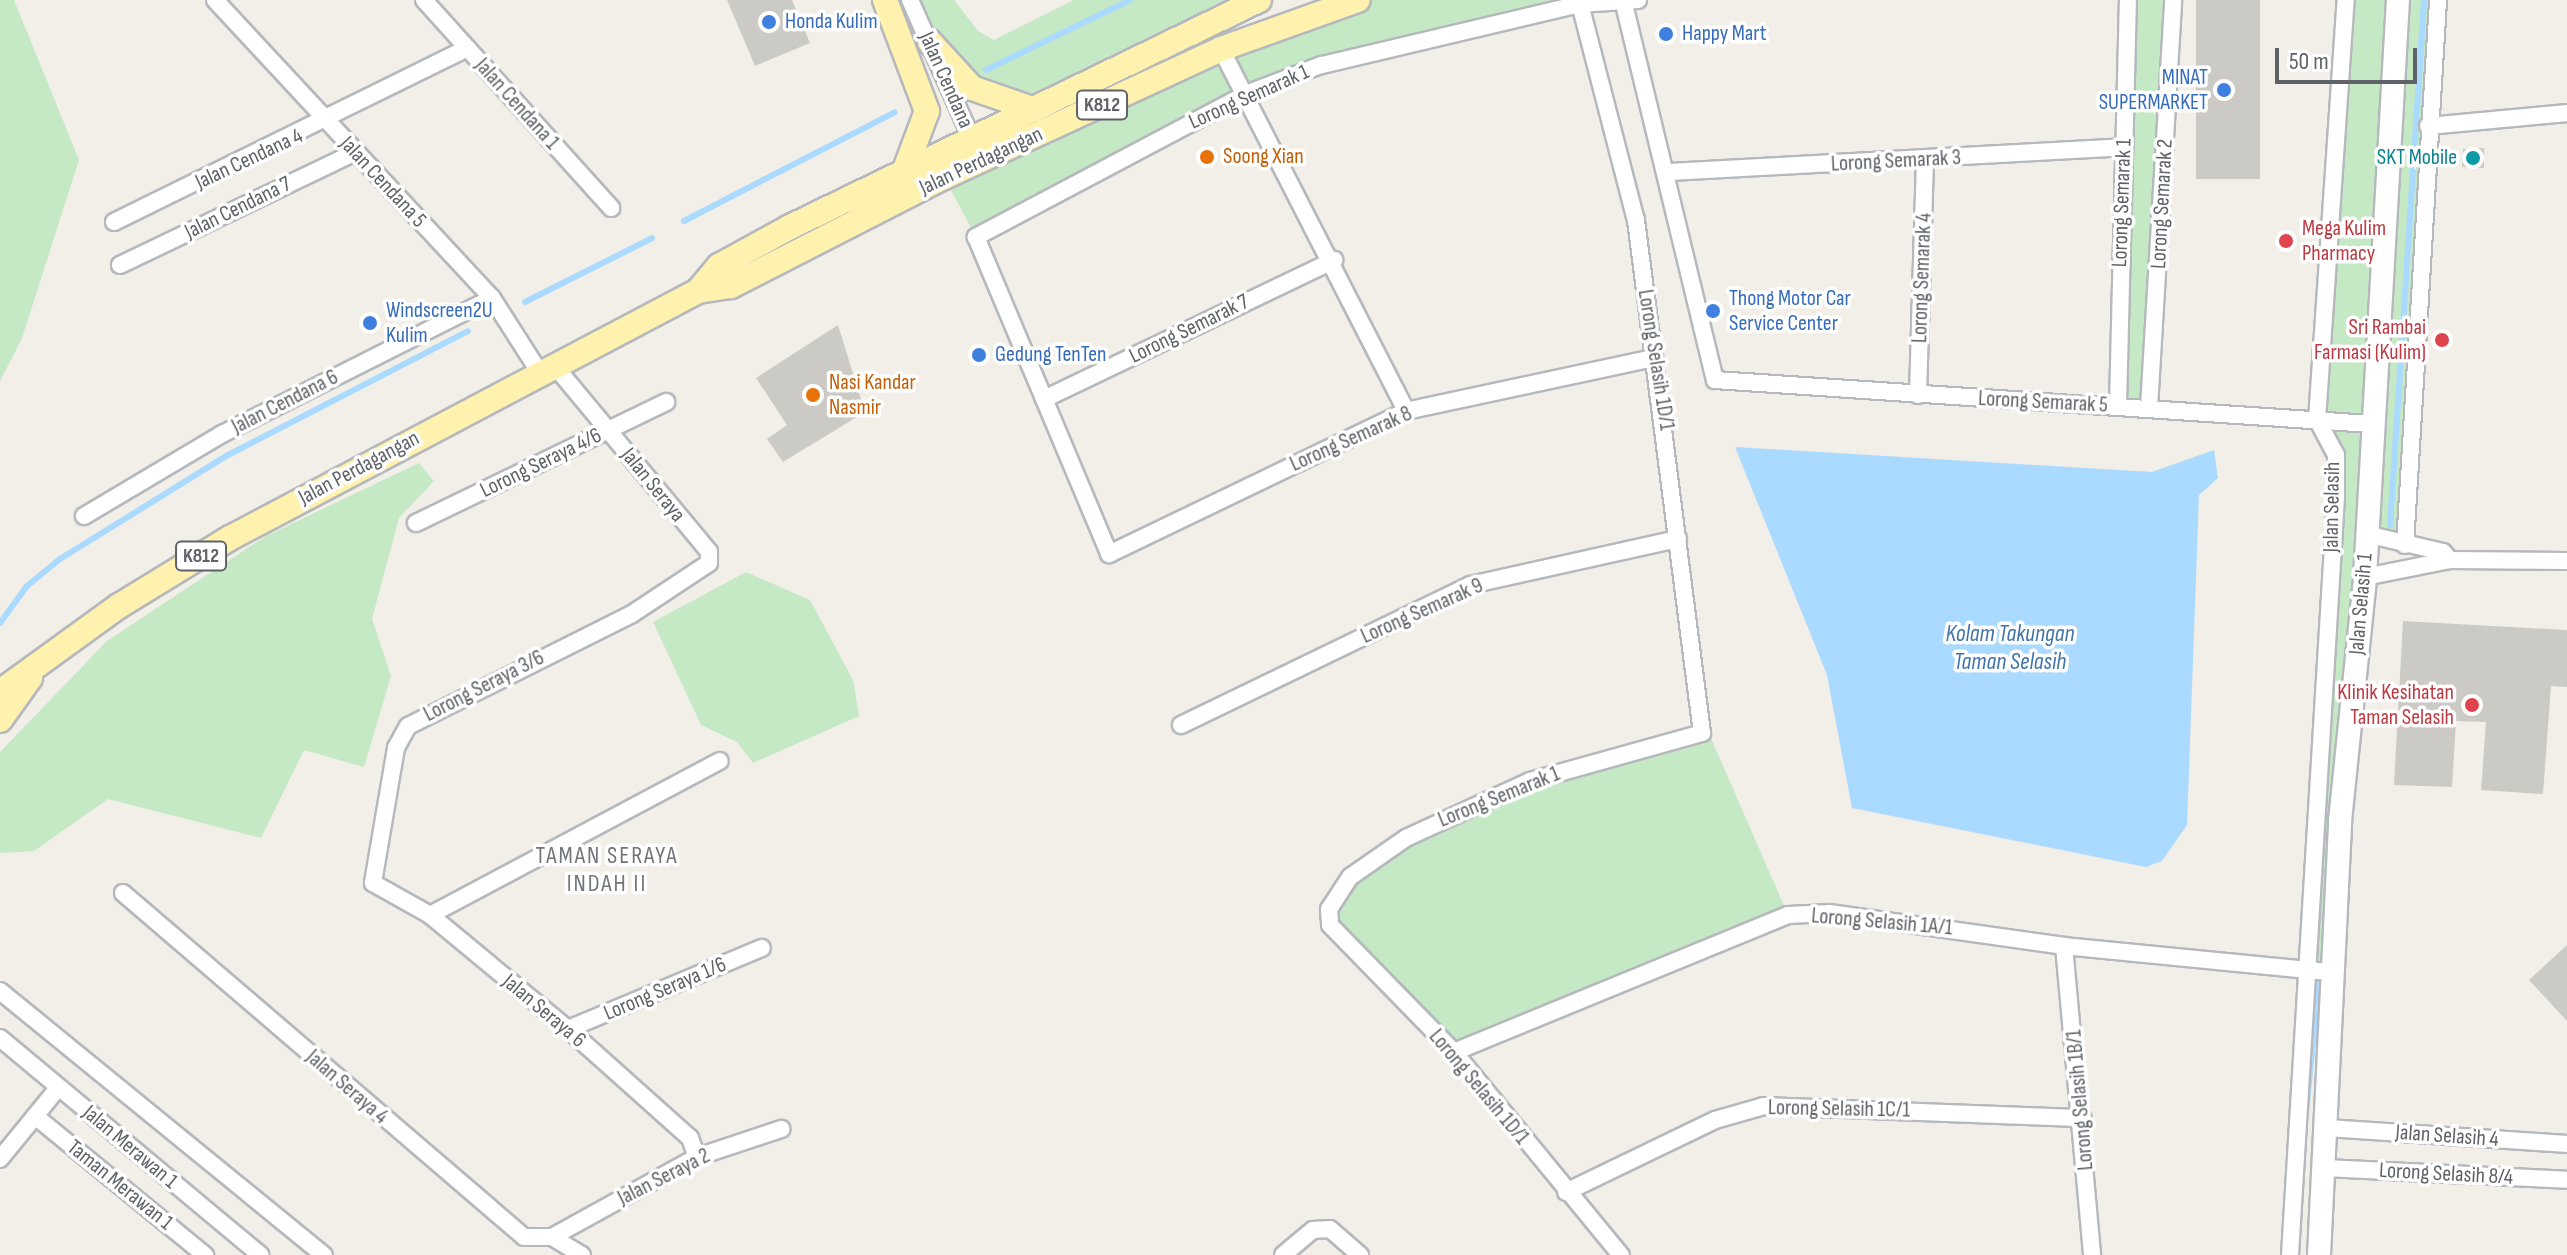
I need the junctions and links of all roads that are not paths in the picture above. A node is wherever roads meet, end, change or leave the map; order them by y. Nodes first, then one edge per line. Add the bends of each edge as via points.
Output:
1 (215, 0) edge
2 (424, 0) edge
3 (885, 0) edge
4 (910, 0) edge
5 (1259, 0) edge
6 (1358, 0) edge
7 (1623, 0) edge
8 (1638, 0) edge
9 (2128, 0) edge
10 (2173, 0) edge
11 (2346, 0) edge
12 (2398, 0) edge
13 (2438, 0) edge
14 (1580, 4) junction
15 (930, 42) junction
16 (467, 48) junction
17 (1221, 49) junction
18 (1246, 94) junction
19 (1027, 107) junction
20 (2567, 113) edge
21 (328, 122) junction
22 (2428, 126) junction
23 (970, 135) junction
24 (2124, 147) junction
25 (356, 152) junction
26 (982, 161) junction
27 (1925, 161) junction
28 (906, 167) junction
29 (1668, 172) junction
30 (611, 208) dead end
31 (114, 222) dead end
32 (1334, 260) junction
33 (120, 265) dead end
34 (698, 291) junction
35 (495, 304) junction
36 (1654, 358) junction
37 (541, 364) junction
38 (1918, 395) junction
39 (1044, 399) junction
40 (666, 402) dead end
41 (2118, 406) junction
42 (2149, 408) junction
43 (1406, 411) junction
44 (2317, 420) junction
45 (2370, 424) junction
46 (608, 430) junction
47 (84, 516) dead end
48 (416, 523) dead end
49 (2366, 534) junction
50 (1678, 539) junction
51 (2405, 545) junction
52 (2450, 560) junction
53 (2567, 561) edge
54 (704, 571) joint
55 (2365, 577) junction
56 (35, 669) junction
57 (0, 692) edge
58 (0, 720) edge
59 (1704, 722) joint
60 (1181, 725) dead end
61 (720, 761) dead end
62 (373, 883) joint
63 (123, 893) dead end
64 (430, 915) junction
65 (1330, 925) joint
66 (2064, 946) junction
67 (762, 948) dead end
68 (2310, 970) junction
69 (2335, 973) junction
70 (0, 991) edge
71 (568, 1029) junction
72 (0, 1038) edge
73 (1454, 1052) junction
74 (58, 1088) junction
75 (35, 1116) junction
76 (2083, 1118) junction
77 (2327, 1128) junction
78 (781, 1129) dead end
79 (2567, 1144) edge
80 (697, 1157) junction
81 (0, 1159) edge
82 (2325, 1168) junction
83 (2567, 1180) edge
84 (1566, 1192) junction
85 (552, 1237) junction
86 (205, 1255) edge
87 (260, 1255) edge
88 (324, 1255) edge
89 (582, 1255) edge
90 (1283, 1255) edge
91 (1360, 1255) edge
92 (1621, 1255) edge
93 (2092, 1255) edge
94 (2290, 1255) edge
95 (2319, 1255) edge

1 - 21 street, Jalan Cendana 5
2 - 16 street, Jalan Cendana 1
3 - 28 main road via 927,111
4 - 15 street, Jalan Cendana
5 - 19 main road, Jalan Perdagangan / K812
6 - 17 main road, Jalan Perdagangan / K812
7 - 8 street, Lorong Semarak 1
7 - 14 street, Lorong Semarak 1
7 - 29 street
9 - 24 street, Lorong Semarak 1
10 - 42 street, Lorong Semarak 2
11 - 44 street
12 - 45 street, Jalan Selasih 1
13 - 22 street
14 - 18 street, Lorong Semarak 1 via 1321,65
14 - 36 street, Lorong Selasih 1D/1 via 1636,220
15 - 19 main road via 972,88
15 - 23 street, Jalan Cendana
16 - 21 street, Jalan Cendana 4
16 - 30 street, Jalan Cendana 1
17 - 18 street
17 - 26 main road, Jalan Perdagangan / K812
18 - 32 street
18 - 39 street, Lorong Semarak 1 via 976,237
19 - 23 main road, Jalan Perdagangan / K812
20 - 22 street
21 - 25 street, Jalan Cendana 5
21 - 31 street, Jalan Cendana 4
22 - 51 street
23 - 26 street, Jalan Cendana
23 - 28 main road, Jalan Perdagangan / K812
24 - 27 street, Lorong Semarak 3
24 - 41 street, Lorong Semarak 1
25 - 33 street, Jalan Cendana 7
25 - 35 street, Jalan Cendana 5
26 - 34 main road, Jalan Perdagangan / K812 via 731,286
27 - 29 street, Lorong Semarak 3
27 - 38 street, Lorong Semarak 4
28 - 34 main road, Jalan Perdagangan / K812 via 719,266
29 - 38 street, Lorong Semarak 5 via 1715,380
32 - 39 street, Lorong Semarak 7
32 - 43 street
34 - 37 main road, Jalan Perdagangan / K812
35 - 37 street, Jalan Cendana 5
35 - 47 street, Jalan Cendana 6 via 222,434
36 - 43 street, Lorong Semarak 8
36 - 50 street, Lorong Selasih 1D/1
37 - 46 street, Jalan Seraya
37 - 56 main road, Jalan Perdagangan / K812 via 230,538 119,606
38 - 41 street, Lorong Semarak 5
39 - 43 street, Lorong Semarak 8 via 1109,554
40 - 46 street, Lorong Seraya 4/6
41 - 42 street, Lorong Semarak 5
42 - 44 street, Lorong Semarak 5
44 - 45 street, Lorong Semarak 5
44 - 68 street, Jalan Selasih via 2336,455 2336,496
45 - 49 street, Jalan Selasih 1
46 - 48 street, Lorong Seraya 4/6
46 - 54 street, Jalan Seraya via 709,552
49 - 51 street
49 - 55 street, Jalan Selasih 1
50 - 59 street, Lorong Selasih 1D/1
50 - 60 street, Lorong Semarak 9 via 1470,585
51 - 52 street via 2443,552
52 - 53 street
52 - 55 street
54 - 62 street, Lorong Seraya 3/6 via 632,614 408,726 396,748
55 - 69 street, Jalan Selasih 1 via 2340,821
56 - 57 main road, Jalan Perdagangan / K812
56 - 58 main road, Jalan Perdagangan / K812
59 - 65 street, Lorong Semarak 1 via 1696,739 1530,781 1406,838 1350,877 1329,909
61 - 64 street
62 - 64 street, Jalan Seraya 6
63 - 85 street, Jalan Seraya 4 via 524,1237
64 - 71 street, Jalan Seraya 6
65 - 73 street, Lorong Selasih 1D/1
66 - 68 street, Lorong Selasih 1A/1
66 - 73 street, Lorong Selasih 1A/1 via 1842,914 1788,915
66 - 76 street, Lorong Selasih 1B/1
67 - 71 street, Lorong Seraya 1/6
68 - 69 street, Lorong Selasih 1A/1
68 - 94 street, Jalan Selasih
69 - 77 street, Jalan Selasih 1
70 - 88 street
71 - 80 street, Jalan Seraya 6 via 690,1138
72 - 74 street, Jalan Merawan 1
73 - 84 street, Lorong Selasih 1D/1
74 - 75 street
74 - 87 street, Jalan Merawan 1
75 - 81 street
75 - 86 street, Taman Merawan 1
76 - 84 street, Lorong Selasih 1C/1 via 1764,1106 1715,1120
76 - 93 street, Lorong Selasih 1B/1
77 - 79 street, Jalan Selasih 4
77 - 82 street, Jalan Selasih 1
78 - 80 street, Jalan Seraya 2
80 - 85 street, Jalan Seraya 2
82 - 83 street, Lorong Selasih 8/4
82 - 95 street, Jalan Selasih 1
84 - 92 street, Lorong Selasih 1D/1
85 - 89 street, Jalan Seraya 4
90 - 91 street via 1313,1230 1330,1229

